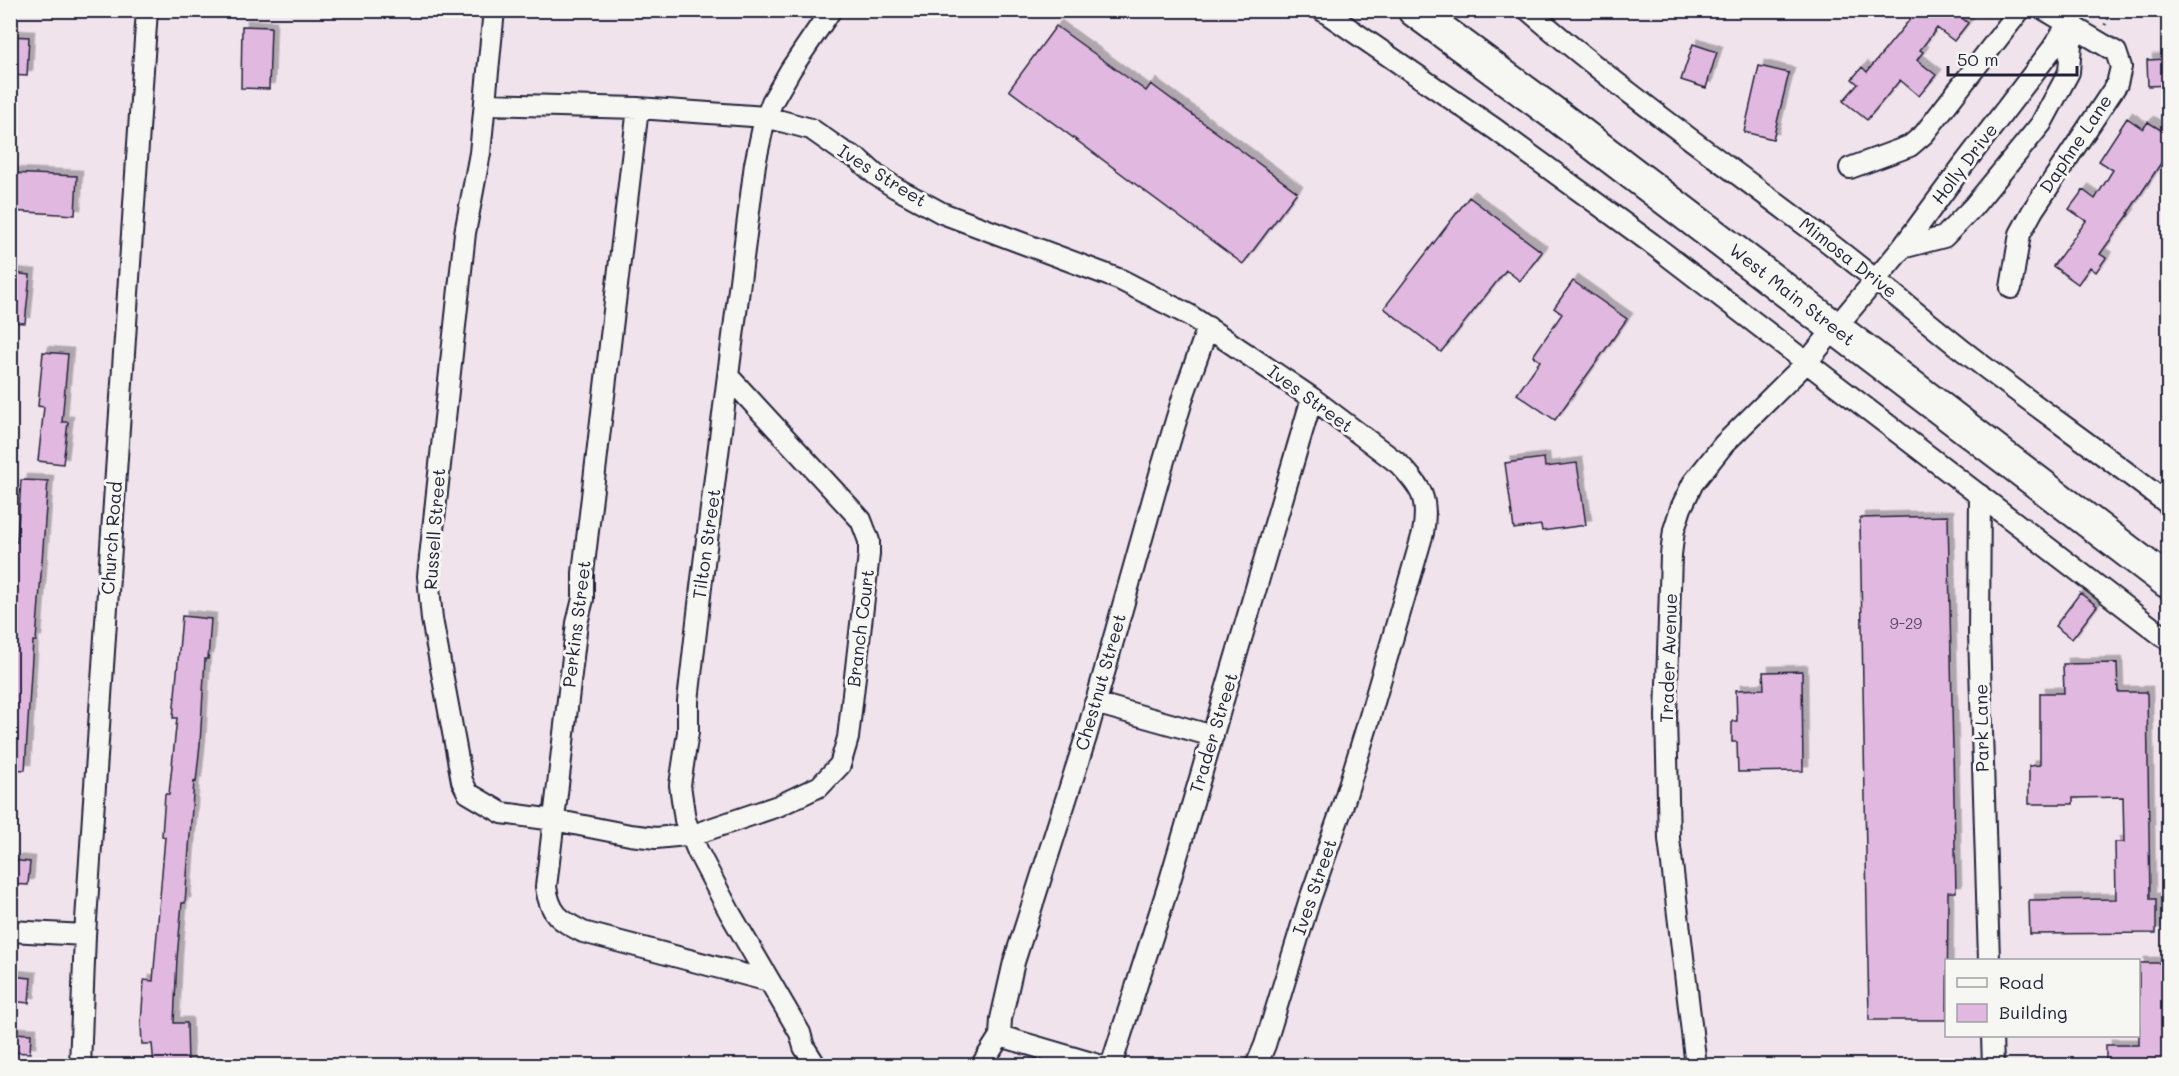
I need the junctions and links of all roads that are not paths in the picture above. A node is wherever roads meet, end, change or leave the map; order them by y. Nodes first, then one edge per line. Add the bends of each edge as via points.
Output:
1 (147, 10) edge
2 (495, 10) edge
3 (831, 10) edge
4 (1322, 10) edge
5 (1414, 10) edge
6 (1451, 10) edge
7 (1528, 10) edge
8 (2020, 10) edge
9 (2044, 10) edge
10 (2073, 17) edge
11 (484, 104) junction
12 (638, 108) junction
13 (766, 117) junction
14 (1850, 168) dead end
15 (1902, 248) junction
16 (1876, 279) junction
17 (2011, 288) dead end
18 (1841, 321) junction
19 (1208, 327) junction
20 (1806, 363) junction
21 (728, 376) junction
22 (1312, 399) junction
23 (1980, 495) junction
24 (2169, 504) edge
25 (2169, 558) edge
26 (2169, 582) edge
27 (2169, 640) edge
28 (1095, 703) junction
29 (1213, 736) junction
30 (554, 820) junction
31 (692, 837) junction
32 (10, 932) edge
33 (85, 935) junction
34 (1989, 959) edge
35 (769, 981) junction
36 (1000, 1036) junction
37 (1992, 1037) edge
38 (80, 1065) edge
39 (816, 1065) edge
40 (981, 1065) edge
41 (1102, 1065) edge
42 (1111, 1065) edge
43 (1256, 1065) edge
44 (1696, 1065) edge
45 (1993, 1065) edge

1 - 33 street, Church Road
2 - 11 street, Russell Street
3 - 13 street, Tilton Street via 790,69
4 - 20 street via 1651,243
5 - 18 main road, West Main Street
6 - 18 main road, West Main Street
7 - 16 street, Mimosa Drive via 1624,88
8 - 14 street via 1924,134 1910,146
9 - 10 street, Daphne Lane
10 - 15 street, Holly Drive
10 - 15 street via 2069,72 2041,124 1974,207 1944,237
10 - 17 street, Daphne Lane via 2116,52 2121,67 2117,84 2020,234
11 - 12 street
11 - 30 street, Russell Street via 480,153 465,233 431,532 428,576 432,619 462,781 468,793 502,813
12 - 13 street, Ives Street
12 - 30 street, Perkins Street
13 - 19 street, Ives Street via 811,129 896,188 942,213 1122,280
13 - 21 street, Tilton Street via 756,164
15 - 16 street, Holly Drive
16 - 18 street, Holly Drive
16 - 24 street, Mimosa Drive
18 - 20 street, Trader Avenue
18 - 25 main road, West Main Street
18 - 26 main road, West Main Street
19 - 22 street, Ives Street
19 - 28 street, Chestnut Street via 1184,394
20 - 23 street
20 - 44 street, Trader Avenue via 1724,444 1693,483 1674,530 1666,716 1669,839
21 - 31 street, Tilton Street via 680,785
21 - 31 street, Branch Court via 861,520 869,541 868,570 848,738 840,765 820,786 778,806
22 - 29 street, Trader Street
22 - 43 street, Ives Street via 1412,477 1425,502 1426,517 1342,808
23 - 27 street
23 - 34 street, Park Lane via 1979,633
28 - 29 street
28 - 36 street, Chestnut Street via 1014,962
29 - 42 street, Trader Street
30 - 31 street, Russell Street via 630,835
30 - 35 street, Perkins Street via 546,888 553,912 562,920 595,936
31 - 35 street, Tilton Street
32 - 33 street
33 - 38 street, Church Road
35 - 39 street, Tilton Street
36 - 40 street
36 - 41 street
37 - 45 street

